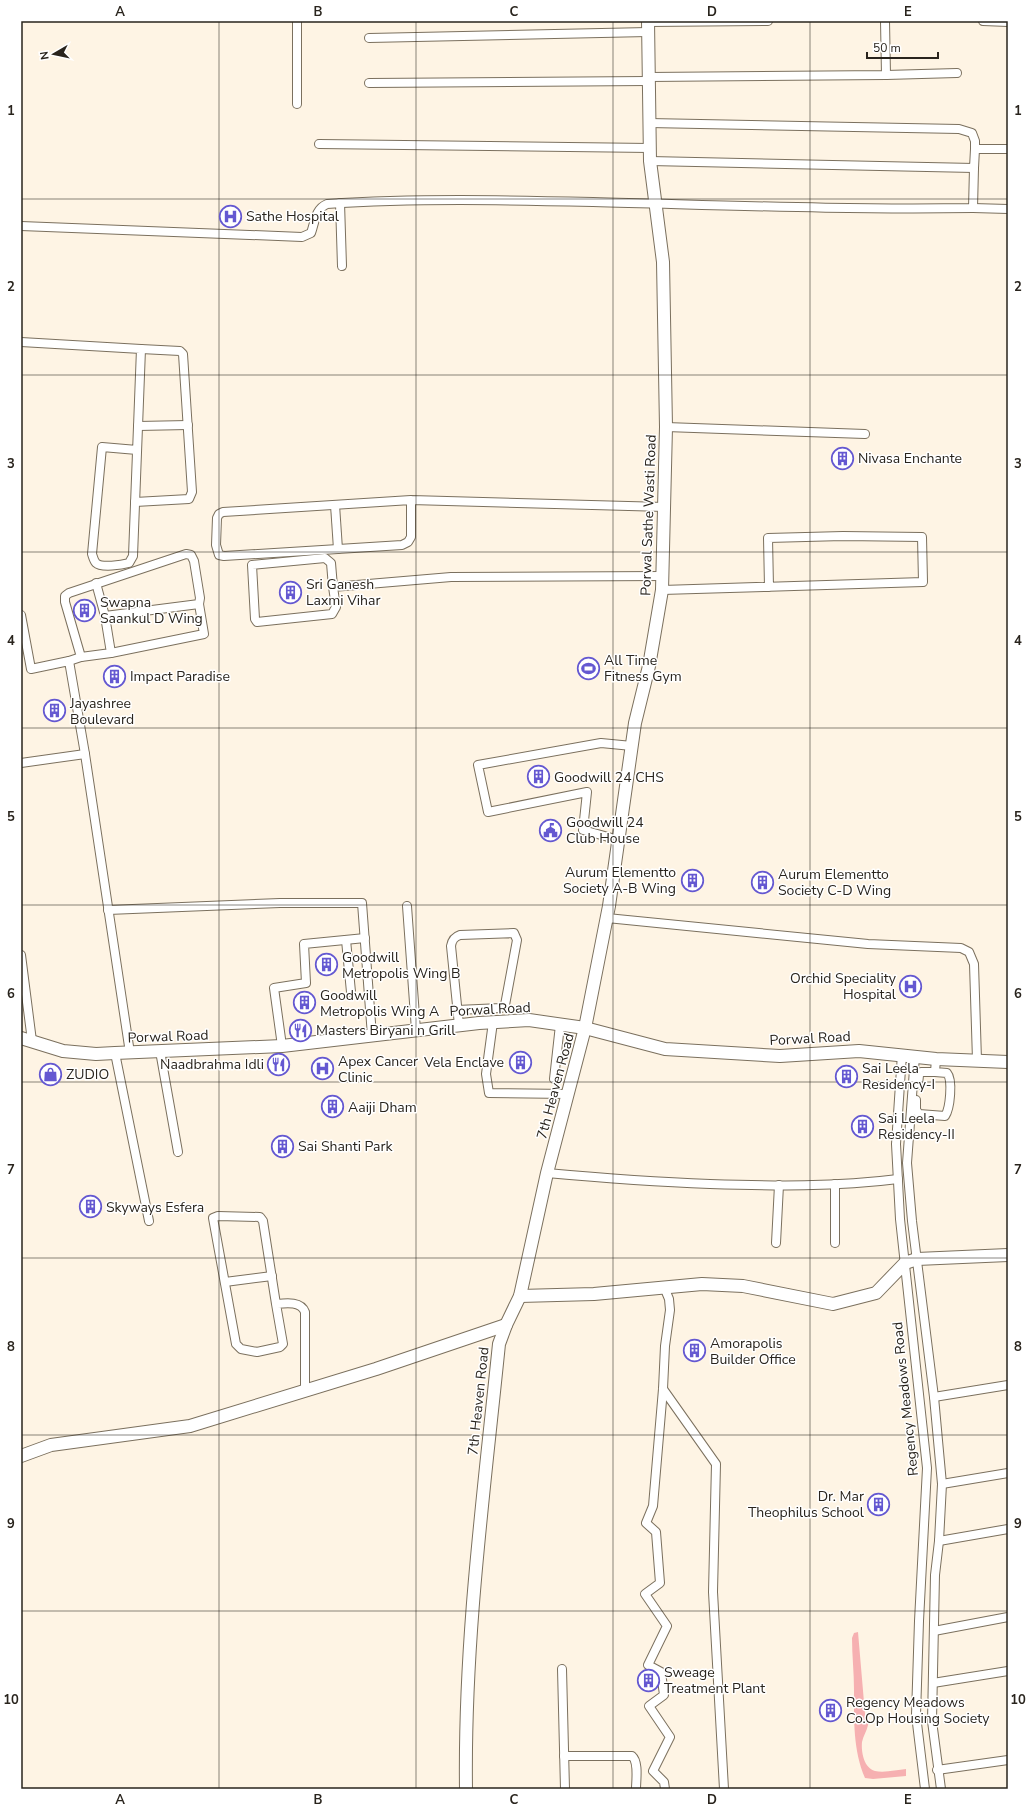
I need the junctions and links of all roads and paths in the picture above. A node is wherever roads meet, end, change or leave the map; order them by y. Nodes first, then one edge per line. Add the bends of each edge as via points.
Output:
1 (297, 21) edge
2 (768, 21) edge
3 (885, 21) edge
4 (983, 21) edge
5 (1008, 22) edge
6 (648, 25) edge
7 (368, 38) dead end
8 (957, 73) dead end
9 (886, 75) junction
10 (648, 79) junction
11 (369, 83) dead end
12 (297, 104) dead end
13 (649, 123) junction
14 (319, 144) dead end
15 (650, 148) junction
16 (975, 149) junction
17 (1008, 149) edge
18 (650, 161) junction
19 (974, 168) junction
20 (340, 203) junction
21 (655, 203) junction
22 (973, 208) junction
23 (1008, 209) edge
24 (21, 226) edge
25 (342, 266) dead end
26 (21, 342) edge
27 (141, 349) junction
28 (188, 424) junction
29 (138, 426) junction
30 (666, 427) junction
31 (865, 434) dead end
32 (137, 450) junction
33 (411, 500) junction
34 (135, 502) junction
35 (335, 505) junction
36 (665, 507) junction
37 (338, 549) junction
38 (663, 576) junction
39 (96, 583) junction
40 (334, 587) junction
41 (769, 587) junction
42 (662, 590) junction
43 (199, 604) junction
44 (21, 615) edge
45 (105, 616) junction
46 (110, 653) junction
47 (81, 657) junction
48 (69, 661) junction
49 (632, 746) junction
50 (85, 754) junction
51 (21, 763) edge
52 (619, 840) junction
53 (407, 906) dead end
54 (108, 910) junction
55 (607, 918) junction
56 (365, 938) junction
57 (346, 940) junction
58 (21, 955) edge
59 (351, 992) dead end
60 (457, 1010) junction
61 (493, 1022) junction
62 (459, 1025) junction
63 (560, 1025) junction
64 (585, 1028) junction
65 (416, 1030) junction
66 (372, 1036) junction
67 (26, 1039) edge
68 (282, 1046) junction
69 (160, 1051) junction
70 (130, 1052) junction
71 (115, 1053) junction
72 (902, 1054) junction
73 (915, 1056) junction
74 (936, 1059) junction
75 (977, 1060) junction
76 (1008, 1062) edge
77 (935, 1072) junction
78 (554, 1079) dead end
79 (568, 1094) junction
80 (178, 1152) dead end
81 (547, 1173) junction
82 (898, 1179) junction
83 (835, 1184) junction
84 (779, 1185) junction
85 (149, 1220) dead end
86 (776, 1243) dead end
87 (835, 1243) dead end
88 (1008, 1255) edge
89 (917, 1259) junction
90 (905, 1263) junction
91 (272, 1276) junction
92 (225, 1282) junction
93 (664, 1287) junction
94 (520, 1296) junction
95 (276, 1304) junction
96 (506, 1325) junction
97 (1008, 1384) edge
98 (305, 1390) junction
99 (663, 1390) junction
100 (934, 1397) junction
101 (21, 1456) edge
102 (1008, 1473) edge
103 (942, 1484) junction
104 (1008, 1529) edge
105 (939, 1541) junction
106 (1008, 1617) edge
107 (934, 1631) junction
108 (562, 1669) dead end
109 (1008, 1671) edge
110 (933, 1683) junction
111 (564, 1756) junction
112 (1008, 1760) edge
113 (938, 1770) junction
114 (466, 1789) edge
115 (565, 1789) edge
116 (636, 1789) edge
117 (665, 1789) edge
118 (724, 1789) edge
119 (925, 1789) edge
120 (941, 1789) edge

1 - 12 street
2 - 6 street
3 - 9 street
4 - 5 street
6 - 7 street
6 - 10 street, Porwal Sathe Wasti Road
8 - 9 street
9 - 10 street
10 - 11 street
10 - 13 street, Porwal Sathe Wasti Road
13 - 15 street, Porwal Sathe Wasti Road
13 - 16 street via 959,129 972,133
14 - 15 street
15 - 18 street, Porwal Sathe Wasti Road
16 - 17 street
16 - 19 street
18 - 19 street
18 - 21 street, Porwal Sathe Wasti Road
19 - 22 street
20 - 21 street via 484,200
20 - 24 street via 321,206 311,233 302,237
20 - 25 street
21 - 22 street via 880,209
21 - 30 street, Porwal Sathe Wasti Road via 663,262
22 - 23 street
26 - 27 street
27 - 28 street via 180,351 184,354
27 - 29 street
28 - 29 street
28 - 34 street via 192,496 186,500
29 - 32 street
30 - 31 street
30 - 36 street, Porwal Sathe Wasti Road
32 - 34 street
32 - 34 street via 102,447 92,554 97,563 123,565 132,559
33 - 35 street
33 - 36 street
33 - 37 street via 411,537 408,542 402,545
35 - 37 street
35 - 37 street via 223,512 217,518 216,545 219,555 224,556
36 - 38 street, Porwal Sathe Wasti Road
38 - 40 street via 451,577
38 - 42 street, Porwal Sathe Wasti Road
39 - 43 street via 186,554 194,561
39 - 45 street
39 - 47 street via 65,596 64,602
40 - 40 street via 336,607 332,614 258,622 255,619 252,565 325,558 331,563
41 - 41 street via 923,582 922,537 768,538
41 - 42 street
42 - 49 street, Porwal Sathe Wasti Road
43 - 45 street
43 - 46 street via 204,634
44 - 48 street via 31,669
45 - 46 street
46 - 47 street
47 - 48 street
48 - 50 street
49 - 52 street, Porwal Sathe Wasti Road
49 - 52 street via 601,743 478,765 488,812 587,792 583,830
50 - 51 street
50 - 54 street
52 - 55 street, Porwal Sathe Wasti Road
53 - 65 street
54 - 56 street via 280,903 362,903
54 - 70 street
55 - 64 street, Porwal Sathe Wasti Road
55 - 75 street via 868,944 961,948 969,952 974,964
56 - 57 street
56 - 66 street
57 - 59 street
57 - 68 street via 304,944 306,982 274,988
58 - 67 street
60 - 60 street via 452,941 455,936 514,933 517,940 505,1005 501,1008
60 - 62 street
61 - 62 street, Porwal Road
61 - 63 street, Porwal Road via 530,1020
61 - 79 street via 486,1074 489,1093
62 - 65 street, Porwal Road
63 - 64 street, Porwal Road
63 - 78 street
64 - 72 street, Porwal Road via 666,1049 780,1056 859,1051
64 - 79 street, 7th Heaven Road
65 - 66 street, Porwal Road
66 - 68 street, Porwal Road
67 - 71 street, Porwal Road via 63,1051
68 - 69 street, Porwal Road
69 - 70 street, Porwal Road
69 - 80 street
70 - 71 street, Porwal Road
71 - 85 street
72 - 73 street, Porwal Road
72 - 82 street, Regency Meadows Road via 896,1144
73 - 74 street, Porwal Road
73 - 89 street via 907,1163
74 - 75 street, Porwal Road
74 - 77 street
75 - 76 street, Porwal Road
77 - 77 street via 947,1073 950,1078 948,1111 945,1116 919,1114 916,1110 919,1075 921,1072
79 - 81 street, 7th Heaven Road
81 - 84 street via 653,1182
81 - 94 street, 7th Heaven Road
82 - 83 street
82 - 90 street, Regency Meadows Road
83 - 84 street
83 - 87 street
84 - 86 street
88 - 89 street
89 - 90 street
89 - 100 street
90 - 93 street via 876,1293 833,1304 743,1286 702,1284
90 - 119 street, Regency Meadows Road via 927,1468 916,1715
91 - 92 street
91 - 92 street via 260,1216 218,1216 213,1218
91 - 95 street
92 - 95 street via 236,1344 241,1350 257,1352 280,1347 282,1344
93 - 94 street via 594,1294
93 - 99 street via 670,1310
94 - 96 street, 7th Heaven Road
95 - 98 street via 299,1304 305,1312
96 - 98 street
96 - 114 street, 7th Heaven Road via 499,1344 475,1574 469,1652
97 - 100 street
98 - 101 street via 190,1426 51,1445
99 - 117 street via 653,1506 646,1523 656,1532 660,1583 646,1594 667,1626 648,1664 661,1672 664,1695 649,1706 670,1737 653,1771 664,1782
99 - 118 street via 716,1464 713,1592
100 - 103 street
102 - 103 street
103 - 105 street
104 - 105 street
105 - 107 street via 935,1575
106 - 107 street
107 - 110 street
108 - 111 street
109 - 110 street
110 - 113 street via 932,1721
111 - 115 street
111 - 116 street via 632,1756 636,1764
112 - 113 street
113 - 120 street

